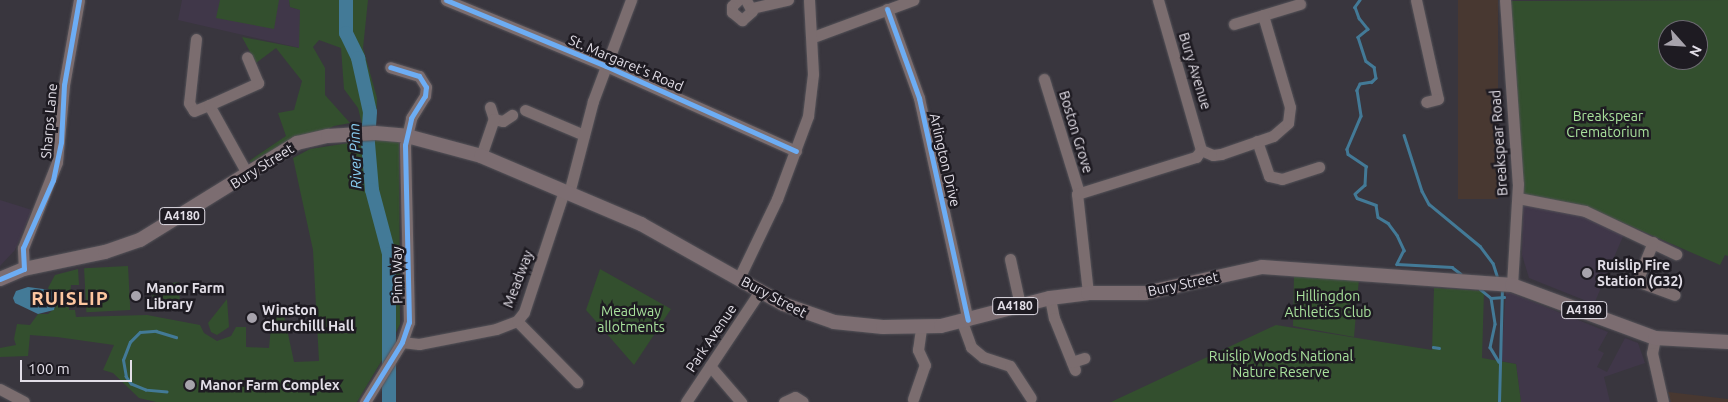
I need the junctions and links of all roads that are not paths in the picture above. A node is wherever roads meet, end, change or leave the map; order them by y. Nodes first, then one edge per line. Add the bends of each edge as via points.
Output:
1 (80, 0) edge
2 (446, 0) edge
3 (631, 0) edge
4 (738, 0) edge
5 (788, 0) edge
6 (809, 0) edge
7 (913, 0) edge
8 (1158, 0) edge
9 (1416, 0) edge
10 (1505, 0) edge
11 (466, 4) edge
12 (749, 4) edge
13 (1300, 4) dead end
14 (887, 9) junction
15 (1263, 16) junction
16 (1234, 24) dead end
17 (813, 37) junction
18 (196, 39) dead end
19 (247, 57) dead end
20 (606, 66) junction
21 (390, 67) dead end
22 (1044, 79) dead end
23 (1426, 102) dead end
24 (209, 105) junction
25 (490, 107) dead end
26 (525, 110) dead end
27 (512, 115) dead end
28 (494, 118) junction
29 (584, 135) junction
30 (407, 136) junction
31 (1257, 141) junction
32 (1201, 150) junction
33 (796, 151) junction
34 (482, 156) junction
35 (1319, 167) dead end
36 (248, 175) junction
37 (567, 192) junction
38 (1079, 193) junction
39 (1518, 198) junction
40 (1653, 242) junction
41 (1676, 254) dead end
42 (1010, 260) dead end
43 (24, 269) junction
44 (739, 278) junction
45 (0, 279) edge
46 (1512, 285) junction
47 (760, 291) junction
48 (1088, 293) junction
49 (1674, 295) dead end
50 (1050, 298) junction
51 (1020, 305) junction
52 (517, 321) junction
53 (965, 321) junction
54 (921, 328) junction
55 (1655, 338) junction
56 (1728, 342) edge
57 (399, 344) junction
58 (1084, 358) dead end
59 (710, 366) junction
60 (576, 382) dead end
61 (0, 389) edge
62 (913, 399) dead end
63 (1032, 399) edge
64 (24, 402) edge
65 (365, 402) edge
66 (686, 402) edge
67 (741, 402) edge
68 (784, 402) edge
69 (803, 402) edge
70 (1663, 402) edge

1 - 43 street, Sharps Lane via 64,85 57,162 23,248
2 - 11 street, St. Margaret's Road
3 - 20 street, Meadway
4 - 12 street via 731,9 736,18 749,18
5 - 12 street
6 - 17 street
7 - 14 street
8 - 32 street, Bury Avenue
9 - 23 street via 1438,99
10 - 39 street, Breakspear Road
11 - 20 street, St. Margaret's Road
13 - 15 street
14 - 17 street
14 - 53 street, Arlington Drive via 919,98
15 - 16 street
15 - 31 street via 1291,114 1279,133
17 - 33 street via 812,94
18 - 24 street via 189,103 194,111
19 - 24 street via 258,83
20 - 29 street, Meadway
20 - 33 street, St. Margaret's Road
21 - 30 street, Pinn Way via 413,73 425,83 425,96 413,114
22 - 38 street, Boston Grove
24 - 36 street
25 - 28 street
26 - 29 street
27 - 28 street via 503,120
28 - 34 street
29 - 37 street, Meadway
30 - 34 main road, Bury Street / A4180
30 - 36 main road, Bury Street / A4180 via 356,133 298,143
30 - 57 street, Pinn Way via 409,322
31 - 32 street via 1214,155
31 - 35 street via 1269,176 1282,179
32 - 38 street via 1196,157
33 - 44 street
34 - 37 main road, Bury Street / A4180
36 - 43 main road, Bury Street / A4180 via 140,240 105,252
37 - 44 main road, Bury Street / A4180 via 641,224
37 - 52 street, Meadway via 524,312
38 - 48 street, Boston Grove via 1076,197
39 - 40 street via 1585,211
39 - 46 street, Breakspear Road
40 - 41 street
40 - 49 street via 1633,279
42 - 51 street
43 - 45 main road, Bury Street / A4180
44 - 47 main road, Bury Street / A4180
46 - 48 main road, Bury Street / A4180 via 1262,266 1145,293
46 - 55 main road, Bury Street / A4180
47 - 54 main road, Bury Street / A4180 via 808,315 830,321
47 - 59 street, Park Avenue
48 - 50 main road, Bury Street / A4180
50 - 51 main road, Bury Street / A4180
50 - 58 street via 1054,318 1073,366
51 - 53 main road, Bury Street / A4180
52 - 57 street, Meadway via 496,329 419,344
52 - 60 street
53 - 54 main road, Bury Street / A4180
53 - 63 street, Arlington Drive via 971,347 983,357 1010,366
54 - 62 street via 918,350 925,366
55 - 56 main road, A4180
55 - 70 street via 1652,353
57 - 65 street, Pinn Way
59 - 66 street, Park Avenue
59 - 67 street
61 - 64 street
68 - 69 street via 795,397

